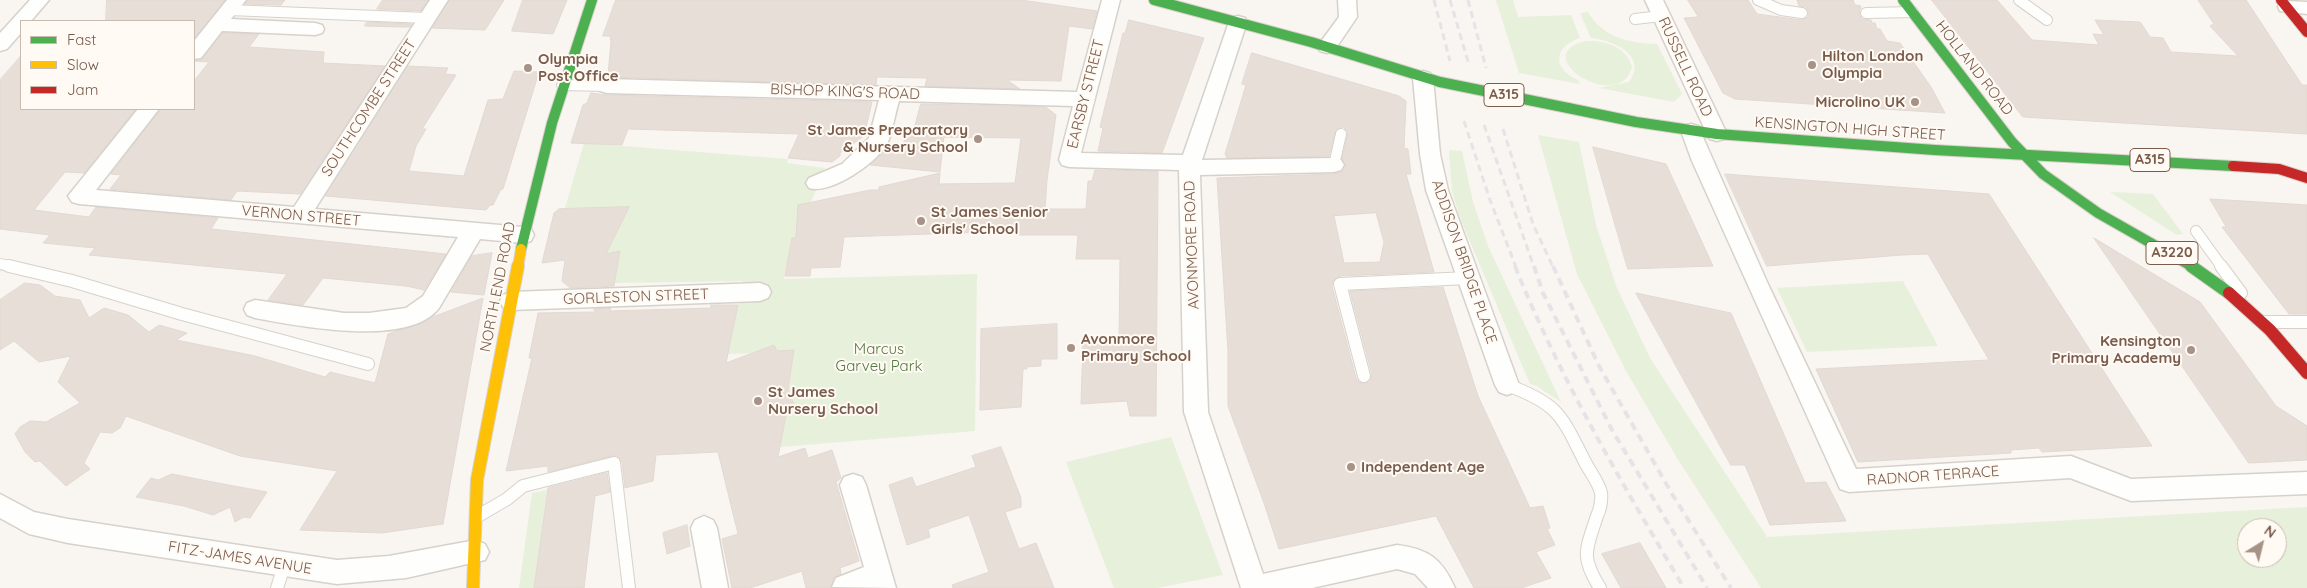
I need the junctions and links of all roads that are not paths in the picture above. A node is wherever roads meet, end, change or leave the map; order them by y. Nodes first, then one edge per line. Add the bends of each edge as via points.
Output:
1 (40, 0) edge
2 (439, 0) edge
3 (592, 0) edge
4 (1111, 0) edge
5 (1154, 0) edge
6 (1347, 0) edge
7 (1758, 0) edge
8 (1903, 0) edge
9 (2019, 0) edge
10 (2284, 4) edge
11 (233, 5) edge
12 (1657, 8) edge
13 (2307, 8) edge
14 (1912, 12) junction
15 (1802, 13) dead end
16 (1866, 13) dead end
17 (427, 18) junction
18 (1635, 19) dead end
19 (22, 20) edge
20 (2047, 20) dead end
21 (20, 22) edge
22 (1238, 22) junction
23 (217, 25) junction
24 (315, 29) dead end
25 (2307, 32) edge
26 (0, 46) edge
27 (1327, 47) junction
28 (196, 48) edge
29 (1423, 78) junction
30 (562, 85) junction
31 (597, 85) joint
32 (891, 93) junction
33 (1084, 99) junction
34 (148, 110) edge
35 (1690, 131) junction
36 (1341, 134) dead end
37 (1717, 134) junction
38 (2020, 154) junction
39 (2300, 161) dead end
40 (1189, 165) junction
41 (1334, 165) joint
42 (2279, 169) junction
43 (2307, 178) edge
44 (816, 183) dead end
45 (299, 216) junction
46 (2196, 231) dead end
47 (473, 232) junction
48 (523, 235) junction
49 (0, 264) edge
50 (1468, 278) junction
51 (760, 292) dead end
52 (511, 300) junction
53 (255, 309) dead end
54 (2261, 319) junction
55 (2307, 322) edge
56 (368, 364) dead end
57 (2307, 373) edge
58 (1364, 376) dead end
59 (1507, 385) joint
60 (2307, 483) edge
61 (853, 485) dead end
62 (4, 508) edge
63 (476, 517) junction
64 (704, 528) dead end
65 (476, 552) junction
66 (280, 577) edge
67 (882, 581) edge
68 (473, 588) edge
69 (629, 588) edge
70 (716, 588) edge
71 (845, 588) edge
72 (1255, 588) edge
73 (1442, 588) edge
74 (1600, 588) edge

1 - 19 street
2 - 17 street, SOUTHCOMBE STREET
3 - 30 main road, NORTH END ROAD
4 - 33 street, EARSBY STREET
5 - 22 main road, A315
6 - 27 street via 1348,17
7 - 15 lane via 1781,10
8 - 14 main road, HOLLAND ROAD / A3220
9 - 20 lane
10 - 13 street
10 - 25 main road
11 - 17 lane
11 - 23 street
12 - 18 lane
12 - 37 street, RUSSELL ROAD
14 - 16 lane
14 - 38 main road, HOLLAND ROAD / A3220
17 - 45 street, SOUTHCOMBE STREET
21 - 26 street
22 - 27 main road, A315
22 - 40 street, AVONMORE ROAD
23 - 24 street
23 - 28 street
27 - 29 main road, A315
29 - 35 main road, KENSINGTON HIGH STREET / A315, bridge
29 - 50 street, ADDISON BRIDGE PLACE via 1433,172
30 - 31 lane, BISHOP KING'S ROAD
30 - 48 main road, NORTH END ROAD via 530,194
31 - 32 street, BISHOP KING'S ROAD
32 - 33 street, BISHOP KING'S ROAD
32 - 44 street via 878,141 849,169
33 - 40 street, EARSBY STREET via 1069,160
34 - 45 street, VERNON STREET via 79,196
35 - 37 main road, KENSINGTON HIGH STREET / A315
35 - 60 street, RADNOR TERRACE via 1849,481 2071,467 2131,490
36 - 41 lane
37 - 38 main road, KENSINGTON HIGH STREET / A315
38 - 42 main road, KENSINGTON HIGH STREET / A315
38 - 54 main road, A3220 via 2068,194 2197,268
39 - 42 main road, KENSINGTON HIGH STREET / A315
40 - 41 street
40 - 72 street, AVONMORE ROAD via 1196,412
42 - 43 main road, KENSINGTON HIGH STREET / A315
45 - 47 street, VERNON STREET
46 - 54 lane
47 - 48 street, VERNON STREET
47 - 53 street via 428,306 416,315 400,320 356,321 308,319
48 - 52 main road, NORTH END ROAD
49 - 56 lane
50 - 58 lane via 1340,284
50 - 59 street, ADDISON BRIDGE PLACE
51 - 52 street, GORLESTON STREET
52 - 63 main road, NORTH END ROAD via 477,480
54 - 55 lane
54 - 57 main road, A3220
59 - 74 lane via 1535,396 1559,413 1601,493 1602,503 1587,540 1586,554 1588,568
61 - 67 street
62 - 66 street, FITZ-JAMES AVENUE via 29,522
63 - 65 main road, NORTH END ROAD
63 - 69 lane via 523,486 614,463
64 - 70 street
65 - 66 street, FITZ-JAMES AVENUE via 414,565
65 - 68 main road, NORTH END ROAD
67 - 71 street
72 - 73 street, AVONMORE ROAD via 1397,557 1414,558 1430,568

